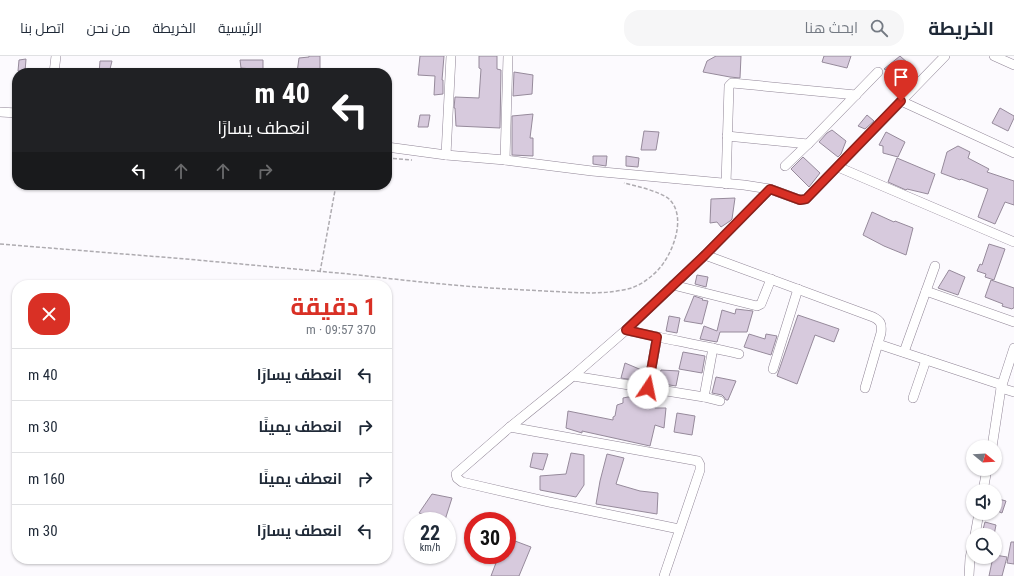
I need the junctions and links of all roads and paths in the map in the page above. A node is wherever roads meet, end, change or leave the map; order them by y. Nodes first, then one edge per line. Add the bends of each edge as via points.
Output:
1 (56, 56) edge
2 (451, 56) edge
3 (508, 56) edge
4 (945, 56) edge
5 (994, 56) edge
6 (1014, 65) edge
7 (55, 68) edge
8 (878, 72) dead end
9 (856, 95) junction
10 (901, 101) junction
11 (0, 112) edge
12 (12, 113) edge
13 (727, 136) junction
14 (808, 144) junction
15 (392, 149) edge
16 (1014, 153) edge
17 (446, 155) junction
18 (392, 158) edge
19 (417, 160) dead end
20 (505, 160) junction
21 (785, 166) dead end
22 (838, 167) junction
23 (622, 183) dead end
24 (726, 184) junction
25 (770, 189) junction
26 (335, 190) edge
27 (1014, 242) edge
28 (0, 244) edge
29 (705, 255) junction
30 (935, 266) dead end
31 (320, 272) junction
32 (771, 279) junction
33 (673, 285) junction
34 (798, 289) junction
35 (926, 292) junction
36 (1014, 322) edge
37 (626, 330) junction
38 (657, 337) junction
39 (878, 344) junction
40 (713, 348) junction
41 (1014, 348) edge
42 (904, 352) junction
43 (739, 354) dead end
44 (926, 360) junction
45 (773, 369) dead end
46 (573, 376) junction
47 (1002, 387) junction
48 (648, 388) junction
49 (865, 388) dead end
50 (1014, 392) edge
51 (704, 397) junction
52 (913, 398) dead end
53 (720, 401) dead end
54 (510, 427) junction
55 (993, 440) edge
56 (679, 529) junction
57 (969, 564) edge
58 (664, 576) edge
59 (968, 576) edge

1 - 7 street
2 - 17 street
3 - 20 street
4 - 10 street
5 - 6 street
8 - 9 street
9 - 13 street via 732,83 728,86
9 - 14 street
10 - 16 street
10 - 22 street
11 - 12 street
13 - 14 street
13 - 24 street
14 - 21 street
15 - 17 street
17 - 20 street
18 - 19 path
20 - 24 street
22 - 25 street via 803,200
22 - 27 street
23 - 31 path via 654,191 668,199 678,216 678,229 674,241 658,270 638,285 624,290 597,294 473,287
24 - 25 street
25 - 29 street
26 - 31 path
28 - 31 path
29 - 32 street
29 - 33 street
30 - 35 street
32 - 33 street via 761,304 757,306
32 - 34 street
33 - 37 street
34 - 39 street via 878,320 882,325
34 - 45 street
35 - 36 street
35 - 42 street
37 - 38 street
37 - 46 street
38 - 40 street
38 - 48 street
39 - 42 street
39 - 49 street
40 - 43 street
40 - 51 street
41 - 47 street
42 - 44 street
44 - 47 street
44 - 52 street
46 - 48 street
46 - 54 street
47 - 50 street
47 - 55 street
48 - 51 street
51 - 53 street
54 - 56 street via 698,461 700,470
54 - 56 street via 460,470 456,474 457,478 462,482 549,502
56 - 58 street
57 - 59 street

